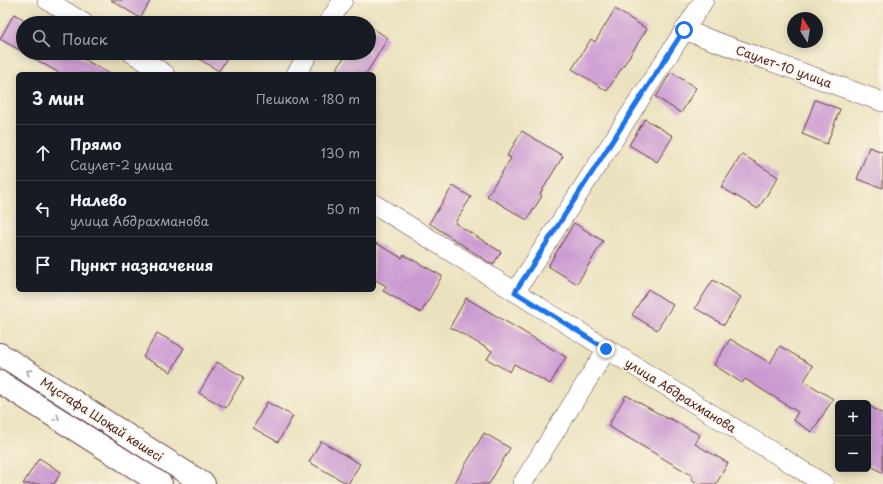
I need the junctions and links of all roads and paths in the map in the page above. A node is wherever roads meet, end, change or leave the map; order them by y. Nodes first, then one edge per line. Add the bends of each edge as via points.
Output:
1 (343, 0) edge
2 (704, 0) edge
3 (58, 3) edge
4 (75, 16) edge
5 (333, 16) edge
6 (684, 30) junction
7 (143, 60) edge
8 (305, 60) edge
9 (162, 72) edge
10 (297, 72) edge
11 (883, 102) edge
12 (376, 205) edge
13 (515, 292) junction
14 (606, 349) junction
15 (0, 354) edge
16 (0, 382) edge
17 (190, 480) edge
18 (161, 484) edge
19 (522, 484) edge
20 (824, 484) edge

1 - 5 street
2 - 6 street
3 - 4 street
6 - 11 street, Саулет-10 улица
6 - 13 street
7 - 9 street
8 - 10 street
12 - 13 street, улица Абдрахманова
13 - 14 street, улица Абдрахманова
14 - 19 street
14 - 20 street, улица Абдрахманова
17 -> 15 street, Мұстафа Шоқай көшесі
16 -> 18 street, Мұстафа Шоқай көшесі

